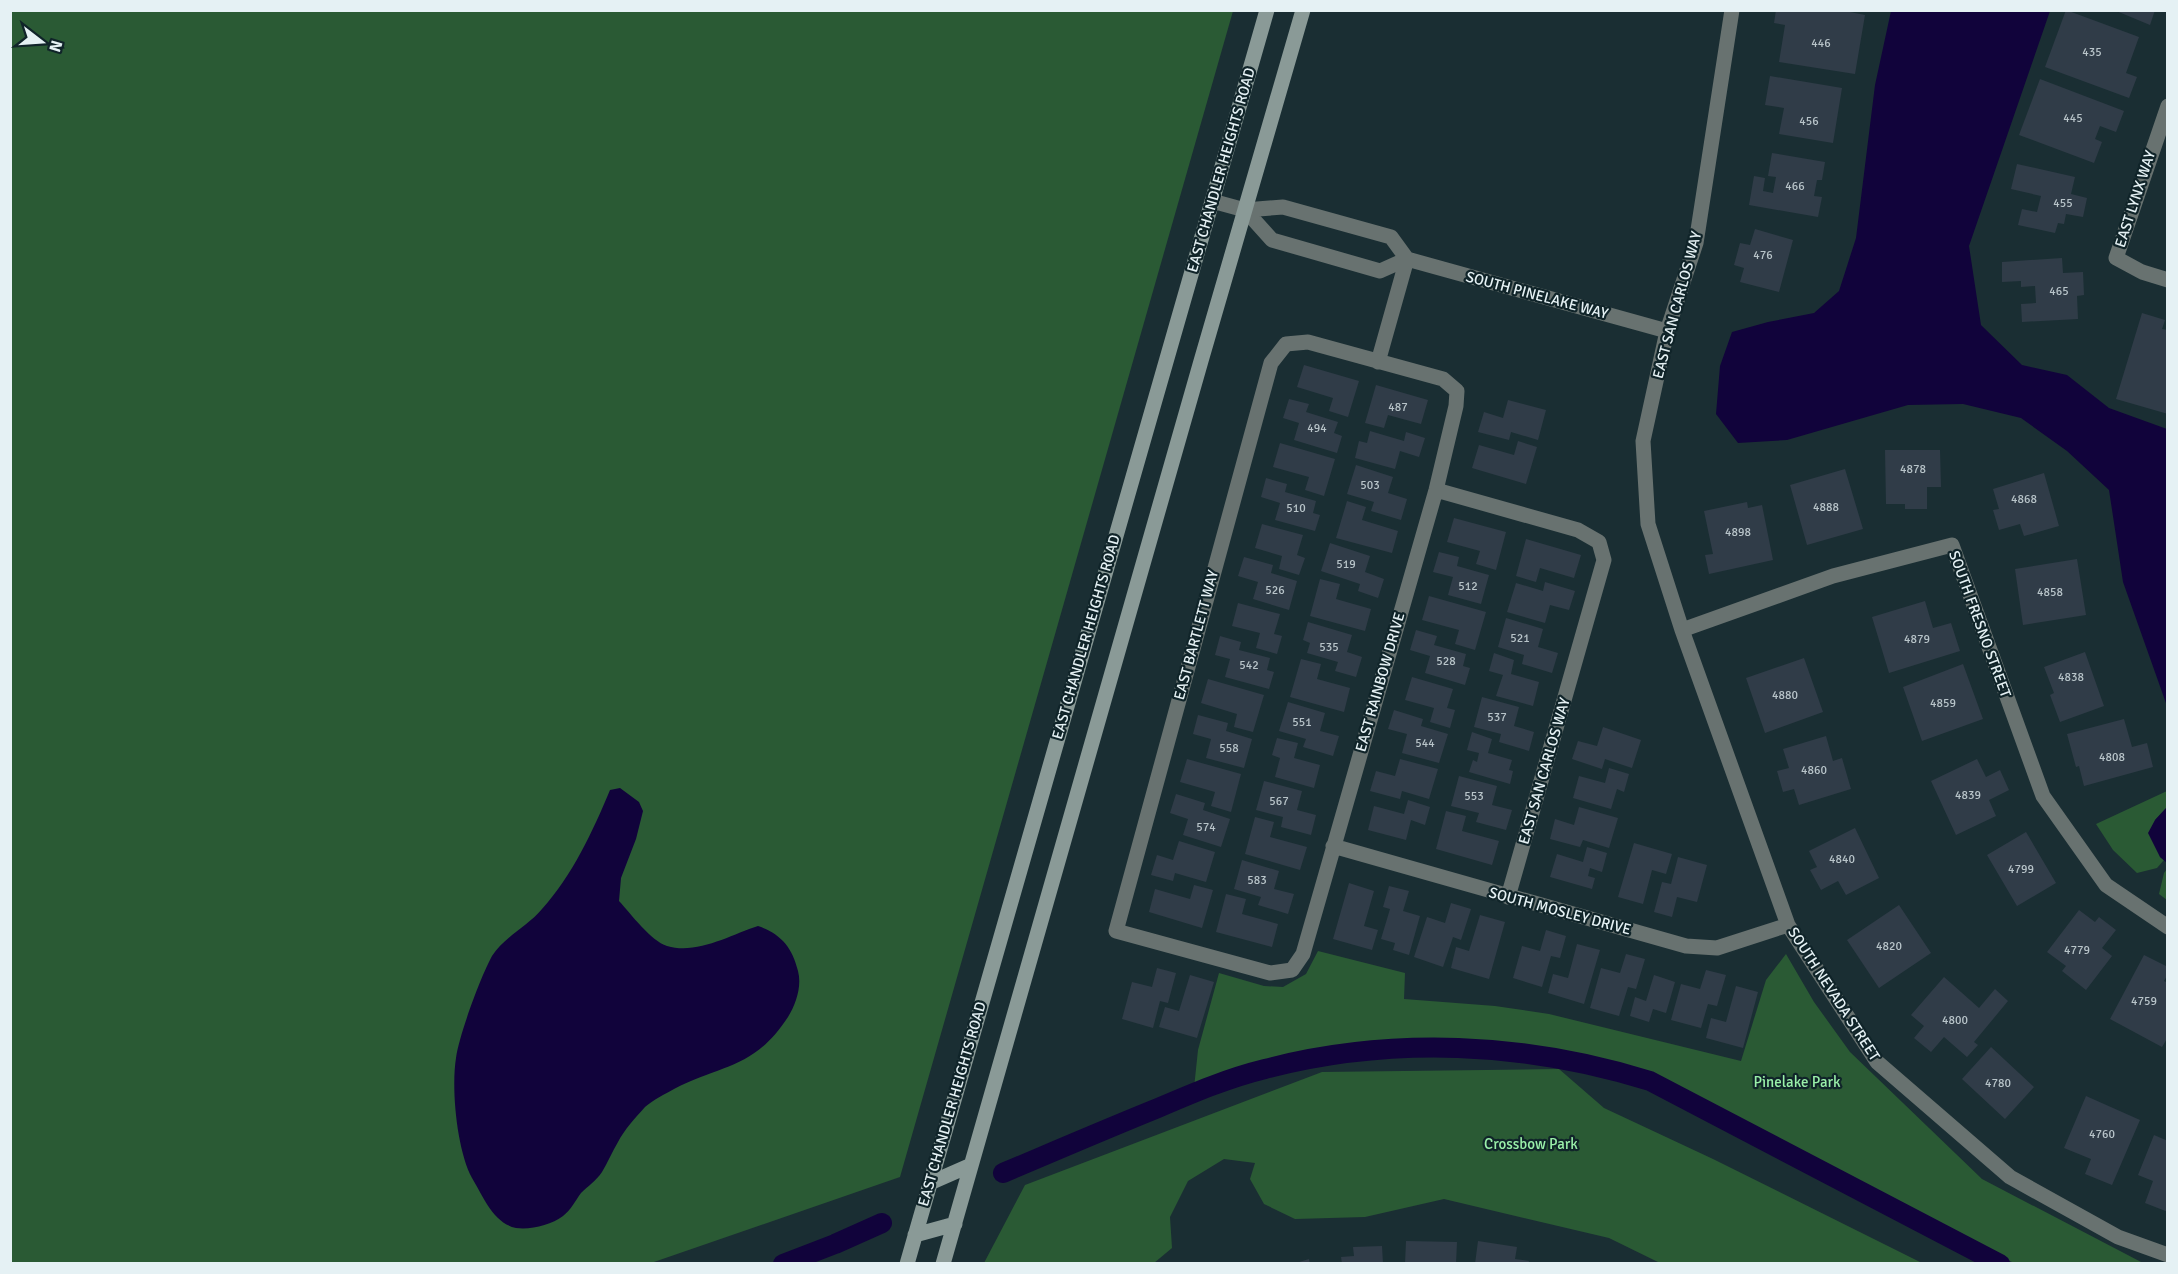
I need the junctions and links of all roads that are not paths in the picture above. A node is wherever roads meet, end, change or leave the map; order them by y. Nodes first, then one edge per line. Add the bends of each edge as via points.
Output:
1 (1267, 10) edge
2 (1303, 10) edge
3 (1732, 10) edge
4 (2168, 106) edge
5 (1212, 201) junction
6 (1245, 210) junction
7 (1407, 259) junction
8 (2168, 280) edge
9 (1666, 331) junction
10 (1378, 362) junction
11 (1436, 490) junction
12 (1682, 630) junction
13 (1333, 846) junction
14 (1508, 897) junction
15 (1788, 925) junction
16 (2168, 927) edge
17 (1292, 970) joint
18 (971, 1165) junction
19 (930, 1183) junction
20 (954, 1224) junction
21 (915, 1235) junction
22 (2168, 1255) edge
23 (907, 1263) edge
24 (943, 1263) edge

1 - 5 main road, EAST CHANDLER HEIGHTS ROAD
2 - 6 main road
3 - 9 street, EAST SAN CARLOS WAY via 1696,243
4 - 8 street, EAST LYNX WAY via 2116,258
5 - 6 street
5 - 19 main road, EAST CHANDLER HEIGHTS ROAD
6 - 7 street via 1283,207 1391,237
6 - 7 street via 1272,240 1380,271
6 - 18 main road
7 - 9 street, SOUTH PINELAKE WAY
7 - 10 street
9 - 12 street, EAST SAN CARLOS WAY via 1642,441 1648,524
10 - 11 street, EAST RAINBOW DRIVE via 1443,379 1457,391
10 - 17 street, EAST BARTLETT WAY via 1308,342 1286,344 1271,363 1116,931 1270,973
11 - 13 street, EAST RAINBOW DRIVE
11 - 14 street, EAST SAN CARLOS WAY via 1578,530 1599,542 1604,560
12 - 15 street, SOUTH NEVADA STREET
12 - 16 street, SOUTH FRESNO STREET via 1833,576 1952,545 2043,796 2106,885
13 - 14 street, SOUTH MOSLEY DRIVE
13 - 17 street, EAST RAINBOW DRIVE via 1303,954
14 - 15 street, SOUTH MOSLEY DRIVE via 1686,946 1717,948
15 - 22 street, SOUTH NEVADA STREET via 1877,1062 2010,1177 2118,1237
18 - 19 main road
18 - 20 main road
19 - 21 main road, EAST CHANDLER HEIGHTS ROAD
20 - 21 main road
20 - 24 main road
21 - 23 main road, EAST CHANDLER HEIGHTS ROAD

